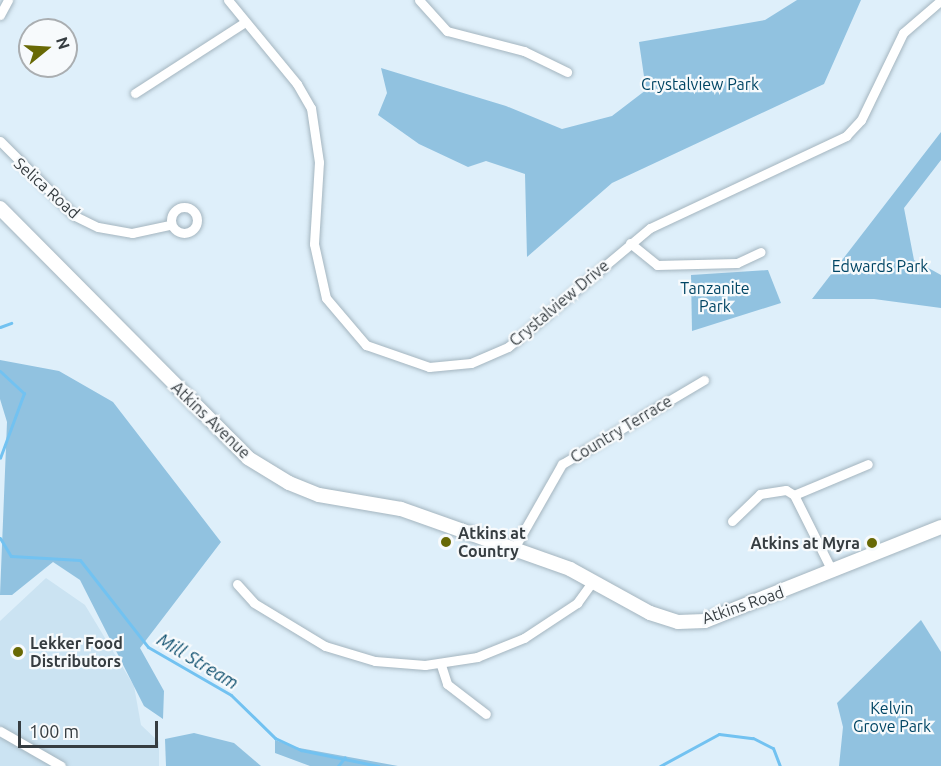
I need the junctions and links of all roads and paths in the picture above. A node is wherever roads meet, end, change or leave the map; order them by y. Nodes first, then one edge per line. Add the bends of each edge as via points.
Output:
1 (8, 0) edge
2 (228, 0) edge
3 (419, 0) edge
4 (939, 3) edge
5 (0, 15) edge
6 (242, 24) junction
7 (567, 72) dead end
8 (135, 93) dead end
9 (0, 141) edge
10 (0, 208) edge
11 (171, 225) dead end
12 (630, 243) junction
13 (761, 252) dead end
14 (704, 380) dead end
15 (868, 464) dead end
16 (794, 495) junction
17 (732, 521) dead end
18 (941, 527) edge
19 (513, 550) junction
20 (832, 571) junction
21 (593, 581) junction
22 (237, 584) dead end
23 (441, 665) junction
24 (486, 714) dead end
25 (0, 731) edge
26 (61, 766) edge

1 - 5 street
2 - 6 street, Crystalview Drive
3 - 7 street via 447,31 485,45 525,51
4 - 12 street, Crystalview Drive via 903,33 861,120 846,136
6 - 8 street
6 - 12 street, Crystalview Drive via 297,84 311,108 319,162 314,244 326,298 352,333 386,357 429,367 491,356
9 - 11 street, Selica Road via 75,216 90,224 117,233
10 - 19 street, Atkins Avenue via 248,458 319,495 401,509
12 - 13 street via 657,265 737,263
14 - 19 street, Country Terrace via 562,464
15 - 16 street
16 - 17 street via 773,489 760,494
16 - 20 street
18 - 20 street, Atkins Road
19 - 21 street, Atkins Road
20 - 21 street, Atkins Road via 705,621 678,622 650,613
21 - 23 street via 577,603 524,638
22 - 23 street via 254,603 325,646 375,661
23 - 24 street via 447,684
25 - 26 street

